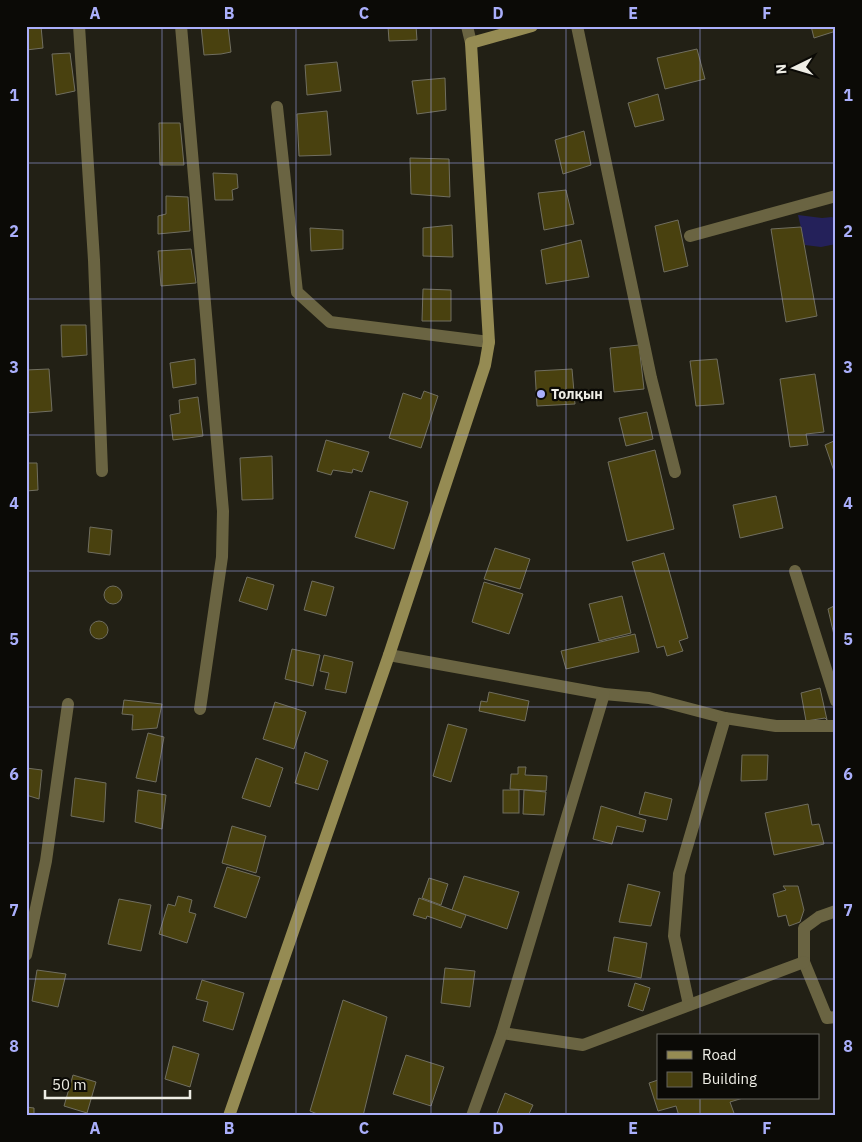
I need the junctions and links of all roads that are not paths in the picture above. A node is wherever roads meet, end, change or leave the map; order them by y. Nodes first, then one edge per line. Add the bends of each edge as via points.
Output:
1 (79, 26) edge
2 (181, 26) edge
3 (467, 26) edge
4 (532, 26) edge
5 (578, 26) edge
6 (471, 43) junction
7 (277, 107) dead end
8 (836, 196) edge
9 (690, 236) dead end
10 (489, 342) junction
11 (102, 471) dead end
12 (675, 472) dead end
13 (795, 571) dead end
14 (389, 655) junction
15 (604, 694) junction
16 (836, 701) edge
17 (68, 704) dead end
18 (200, 709) dead end
19 (725, 718) junction
20 (836, 726) edge
21 (836, 911) edge
22 (26, 956) edge
23 (804, 962) junction
24 (689, 1005) junction
25 (836, 1017) edge
26 (502, 1034) junction
27 (230, 1116) edge
28 (472, 1116) edge

1 - 11 street via 94,260
2 - 18 street via 224,512 222,557
3 - 6 street
4 - 6 street
5 - 12 street via 651,378
6 - 10 street
7 - 10 street via 297,292 330,322
8 - 9 street
10 - 14 street via 485,365
13 - 16 street
14 - 15 street
14 - 27 street
15 - 19 street via 649,698
15 - 26 street
17 - 22 street via 46,861
19 - 20 street via 776,726
19 - 24 street via 679,874 674,936
21 - 23 street via 818,917 804,928
23 - 24 street
23 - 25 street via 827,1018
24 - 26 street via 583,1044
26 - 28 street

